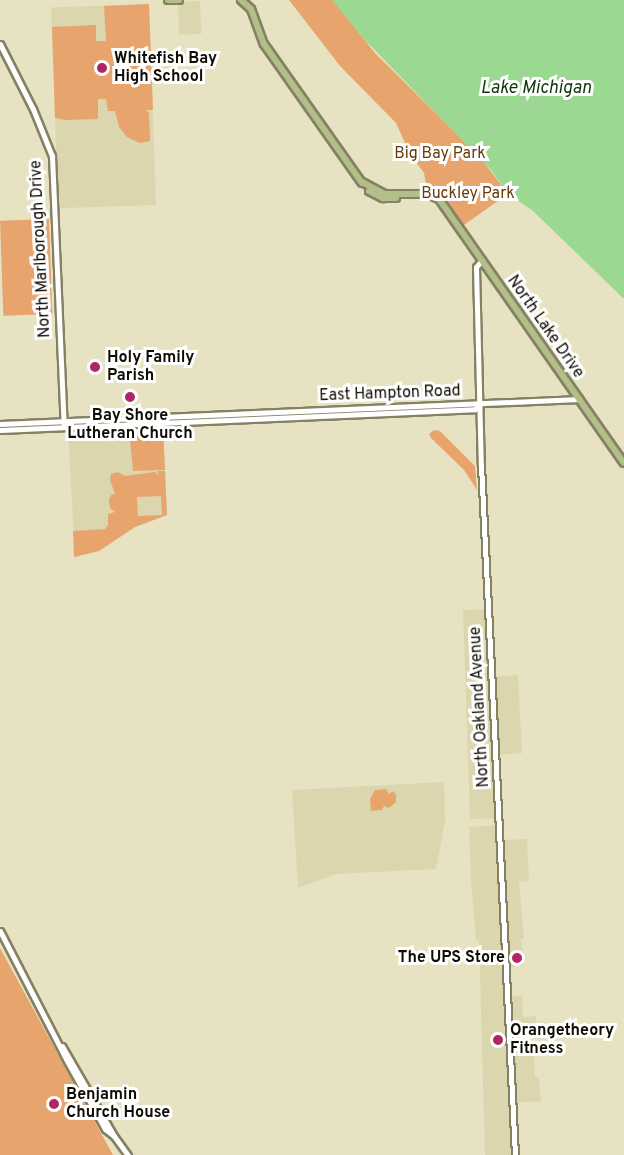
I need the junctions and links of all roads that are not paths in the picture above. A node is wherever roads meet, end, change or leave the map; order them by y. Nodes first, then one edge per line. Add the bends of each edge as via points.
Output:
1 (169, 0) edge
2 (179, 0) edge
3 (247, 2) edge
4 (0, 44) edge
5 (482, 260) junction
6 (579, 399) junction
7 (480, 405) junction
8 (0, 424) edge
9 (64, 425) junction
10 (0, 430) edge
11 (624, 463) edge
12 (0, 931) edge
13 (128, 1155) edge
14 (514, 1155) edge

1 - 2 main road
3 - 5 main road, North Lake Drive via 264,44 362,182 385,197 437,197
4 - 9 main road, North Marlborough Drive via 52,156
5 - 6 main road, North Lake Drive
5 - 7 main road, North Oakland Avenue via 476,267
6 - 7 main road, East Hampton Road
6 - 11 main road, North Lake Drive
7 - 9 main road, East Hampton Road via 475,409
7 - 14 main road, North Oakland Avenue
8 - 9 main road, East Hampton Road
9 - 10 main road, East Hampton Road
12 - 13 main road via 105,1129

